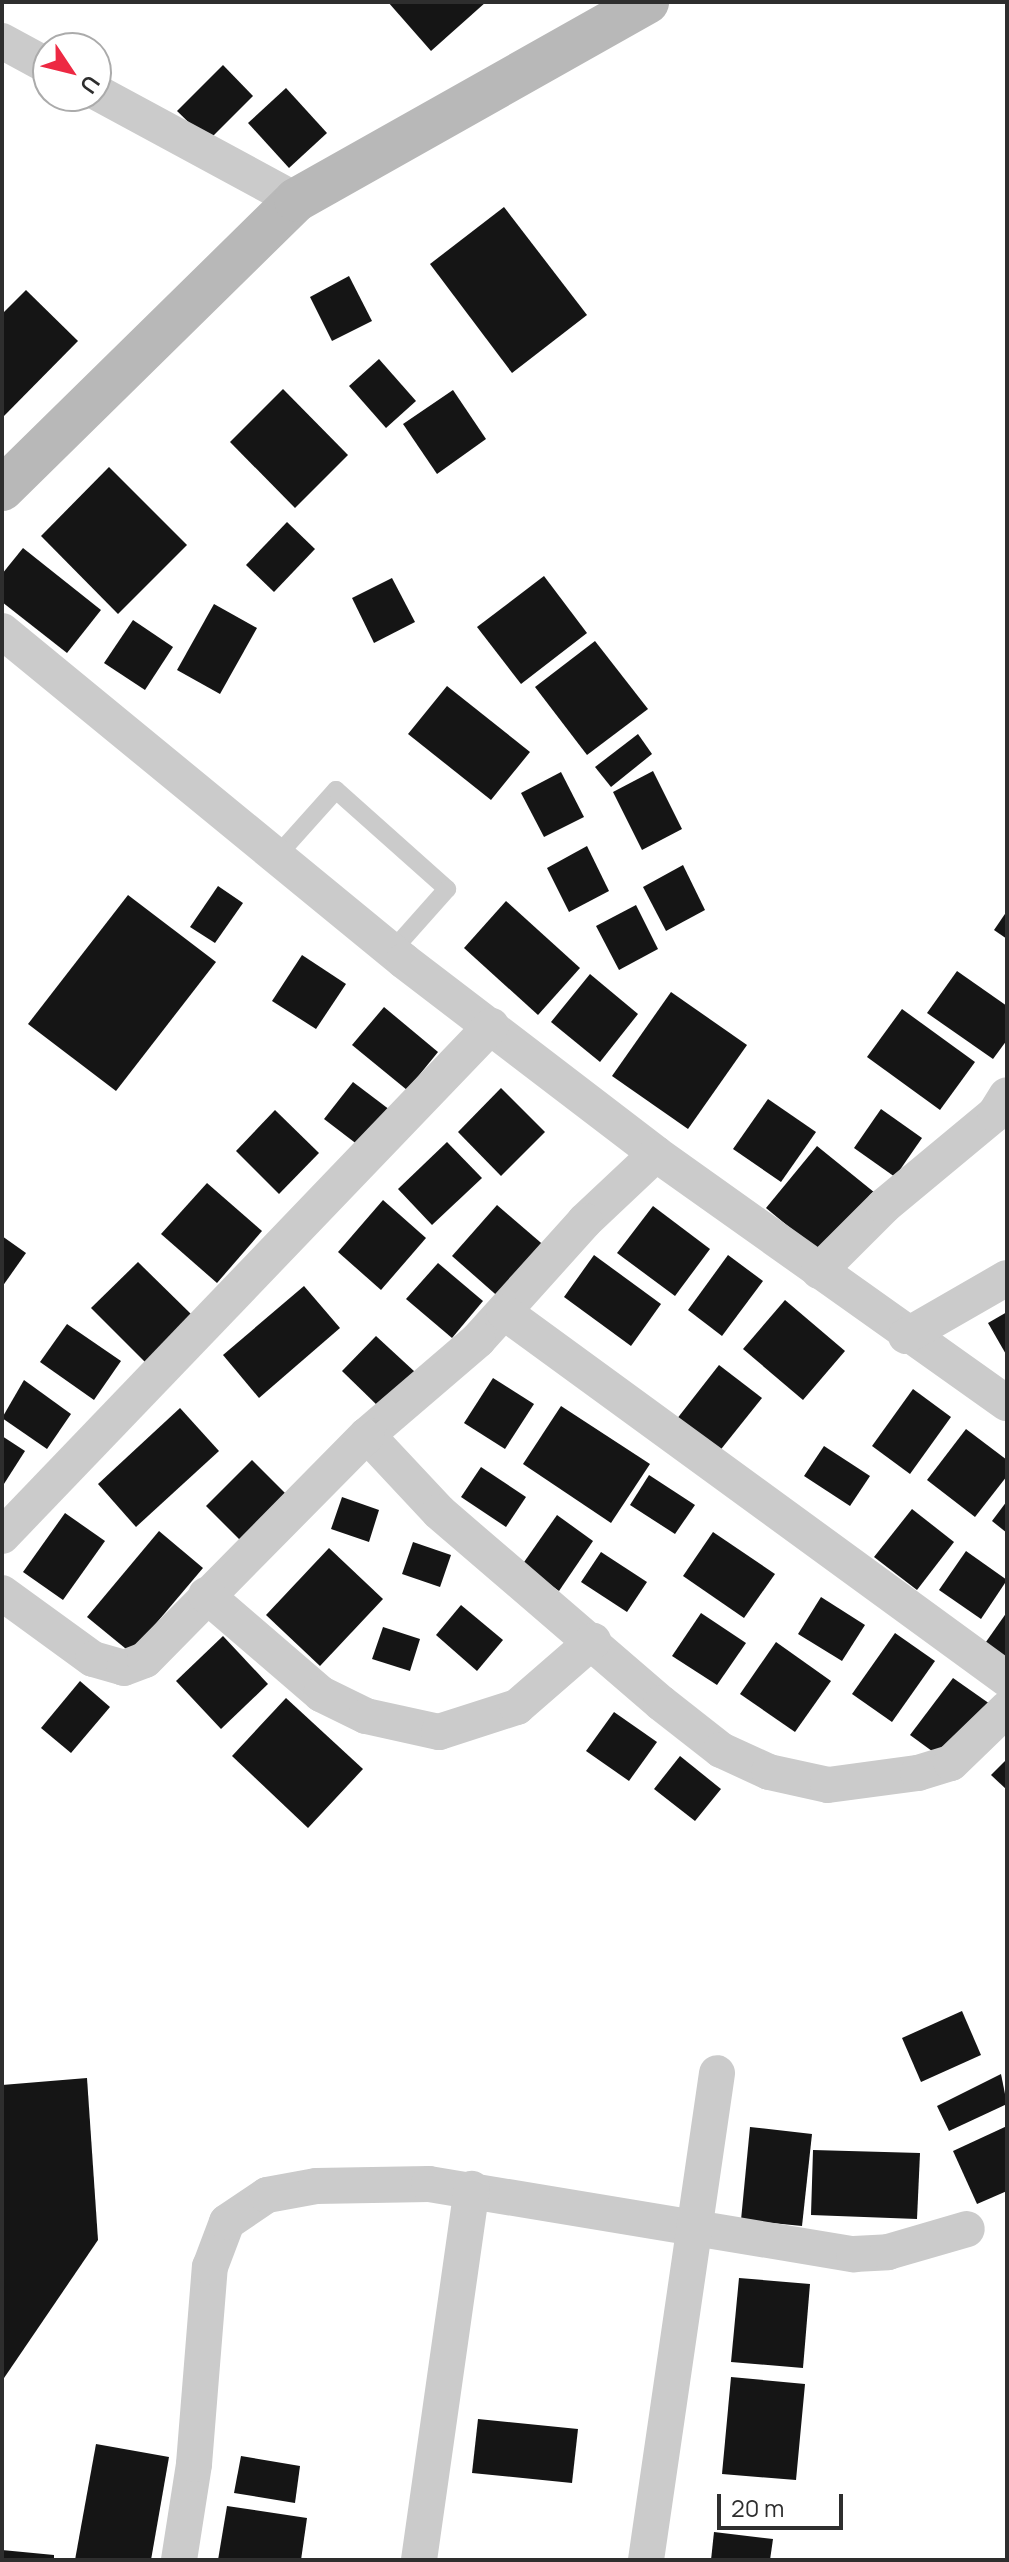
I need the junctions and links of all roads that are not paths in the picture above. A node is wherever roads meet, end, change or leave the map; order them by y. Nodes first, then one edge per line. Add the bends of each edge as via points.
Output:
1 (641, 3) edge
2 (2, 41) edge
3 (32, 57) edge
4 (112, 101) edge
5 (296, 200) junction
6 (2, 489) edge
7 (2, 631) edge
8 (276, 857) junction
9 (392, 951) junction
10 (491, 1026) junction
11 (1003, 1116) edge
12 (656, 1154) junction
13 (819, 1271) junction
14 (1007, 1278) edge
15 (504, 1312) junction
16 (906, 1336) junction
17 (1007, 1403) edge
18 (367, 1435) junction
19 (2, 1536) edge
20 (2, 1593) edge
21 (206, 1595) junction
22 (593, 1641) junction
23 (1007, 1679) edge
24 (1007, 1709) edge
25 (717, 2073) dead end
26 (472, 2189) junction
27 (698, 2225) junction
28 (967, 2229) dead end
29 (179, 2560) edge
30 (419, 2560) edge
31 (646, 2560) edge

1 - 5 main road
2 - 3 street
4 - 5 street
5 - 6 main road
7 - 8 street
8 - 9 street
8 - 9 lane via 336,790 447,889
9 - 10 street
10 - 12 street
10 - 19 street
11 - 13 street via 884,1206
12 - 13 street
12 - 15 street via 585,1221
13 - 16 street
14 - 16 street
15 - 18 street
15 - 23 street
16 - 17 street
18 - 21 street
18 - 22 street via 439,1512
20 - 21 street via 93,1659 124,1668 145,1660
21 - 22 street via 321,1694 366,1716 439,1732 517,1707
22 - 24 street via 721,1750 769,1772 828,1785 951,1763
25 - 27 street
26 - 27 street
26 - 29 street via 383,2182 316,2186 267,2195 227,2222 204,2305 194,2464
26 - 30 street
27 - 28 street via 854,2254 888,2252
27 - 31 street

